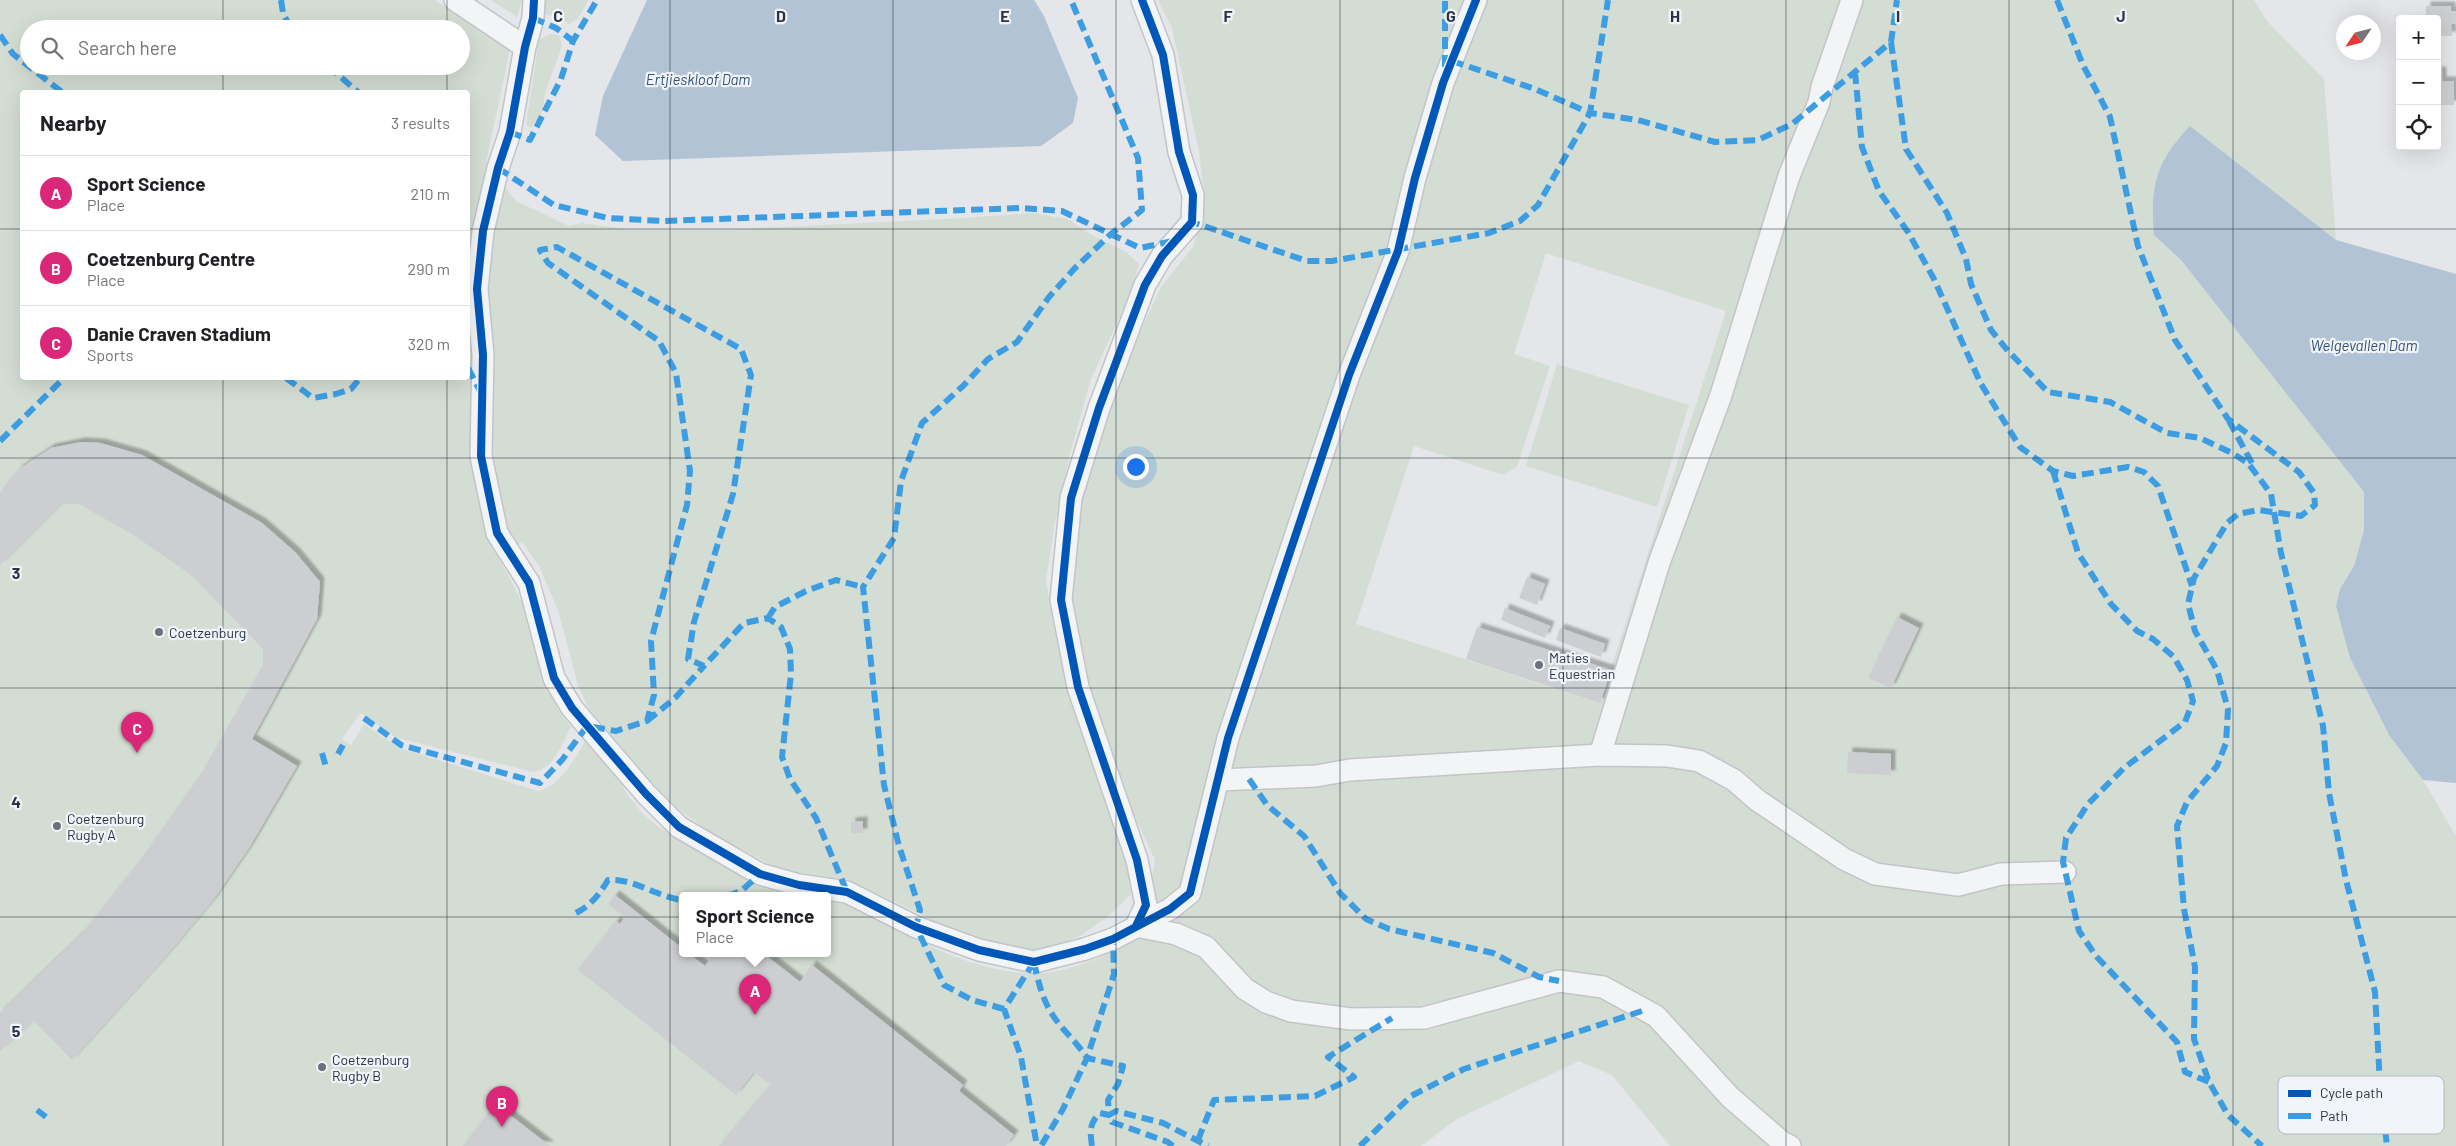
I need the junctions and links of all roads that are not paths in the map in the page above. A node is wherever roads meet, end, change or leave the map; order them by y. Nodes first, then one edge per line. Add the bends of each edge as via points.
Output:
1 (455, 0) edge
2 (534, 0) edge
3 (1142, 0) edge
4 (1476, 0) edge
5 (1852, 0) edge
6 (525, 47) junction
7 (1600, 755) junction
8 (1218, 780) junction
9 (2065, 872) dead end
10 (1136, 926) junction
11 (1790, 1146) edge

1 - 6 street
2 - 6 street via 534,18
3 - 10 street via 1164,55 1180,152 1194,195 1192,222 1162,256 1146,286 1099,408 1071,498 1061,600 1078,687 1138,860 1146,905
4 - 8 street via 1443,83 1398,251 1348,375 1228,738
5 - 7 street via 1819,102 1789,176 1721,395 1659,563
6 - 10 street via 510,132 483,231 477,289 482,355 481,456 497,533 529,583 554,678 572,708 679,827 760,874 800,885 847,892 916,927 979,950 1034,962 1085,950
7 - 8 street
7 - 9 street via 1667,756 1698,761 1734,780 1757,800 1844,859 1875,874 1958,884 2001,874
8 - 10 street via 1190,893 1170,909
10 - 11 street via 1176,934 1206,947 1246,989 1266,1002 1290,1011 1351,1019 1424,1018 1559,981 1603,987 1656,1016 1730,1096

